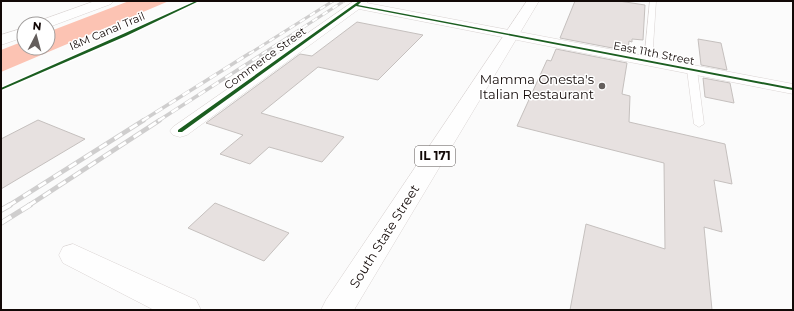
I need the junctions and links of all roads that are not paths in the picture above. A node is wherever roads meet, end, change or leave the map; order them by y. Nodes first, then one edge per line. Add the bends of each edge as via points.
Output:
1 (107, 1) edge
2 (534, 1) edge
3 (653, 1) edge
4 (359, 3) edge
5 (56, 20) edge
6 (16, 35) edge
7 (511, 36) junction
8 (1, 40) edge
9 (648, 62) junction
10 (692, 70) junction
11 (793, 89) edge
12 (699, 124) dead end
13 (180, 131) dead end
14 (74, 255) dead end
15 (185, 310) edge
16 (337, 310) edge

1 - 5 street
2 - 7 street, South State Street / IL 171
3 - 9 lane
4 - 7 street, East 11th Street
4 - 13 street, Commerce Street
6 - 8 street
7 - 9 street, East 11th Street
7 - 16 street, South State Street / IL 171
9 - 10 street, East 11th Street
10 - 11 street, East 11th Street
10 - 12 lane
14 - 15 street

